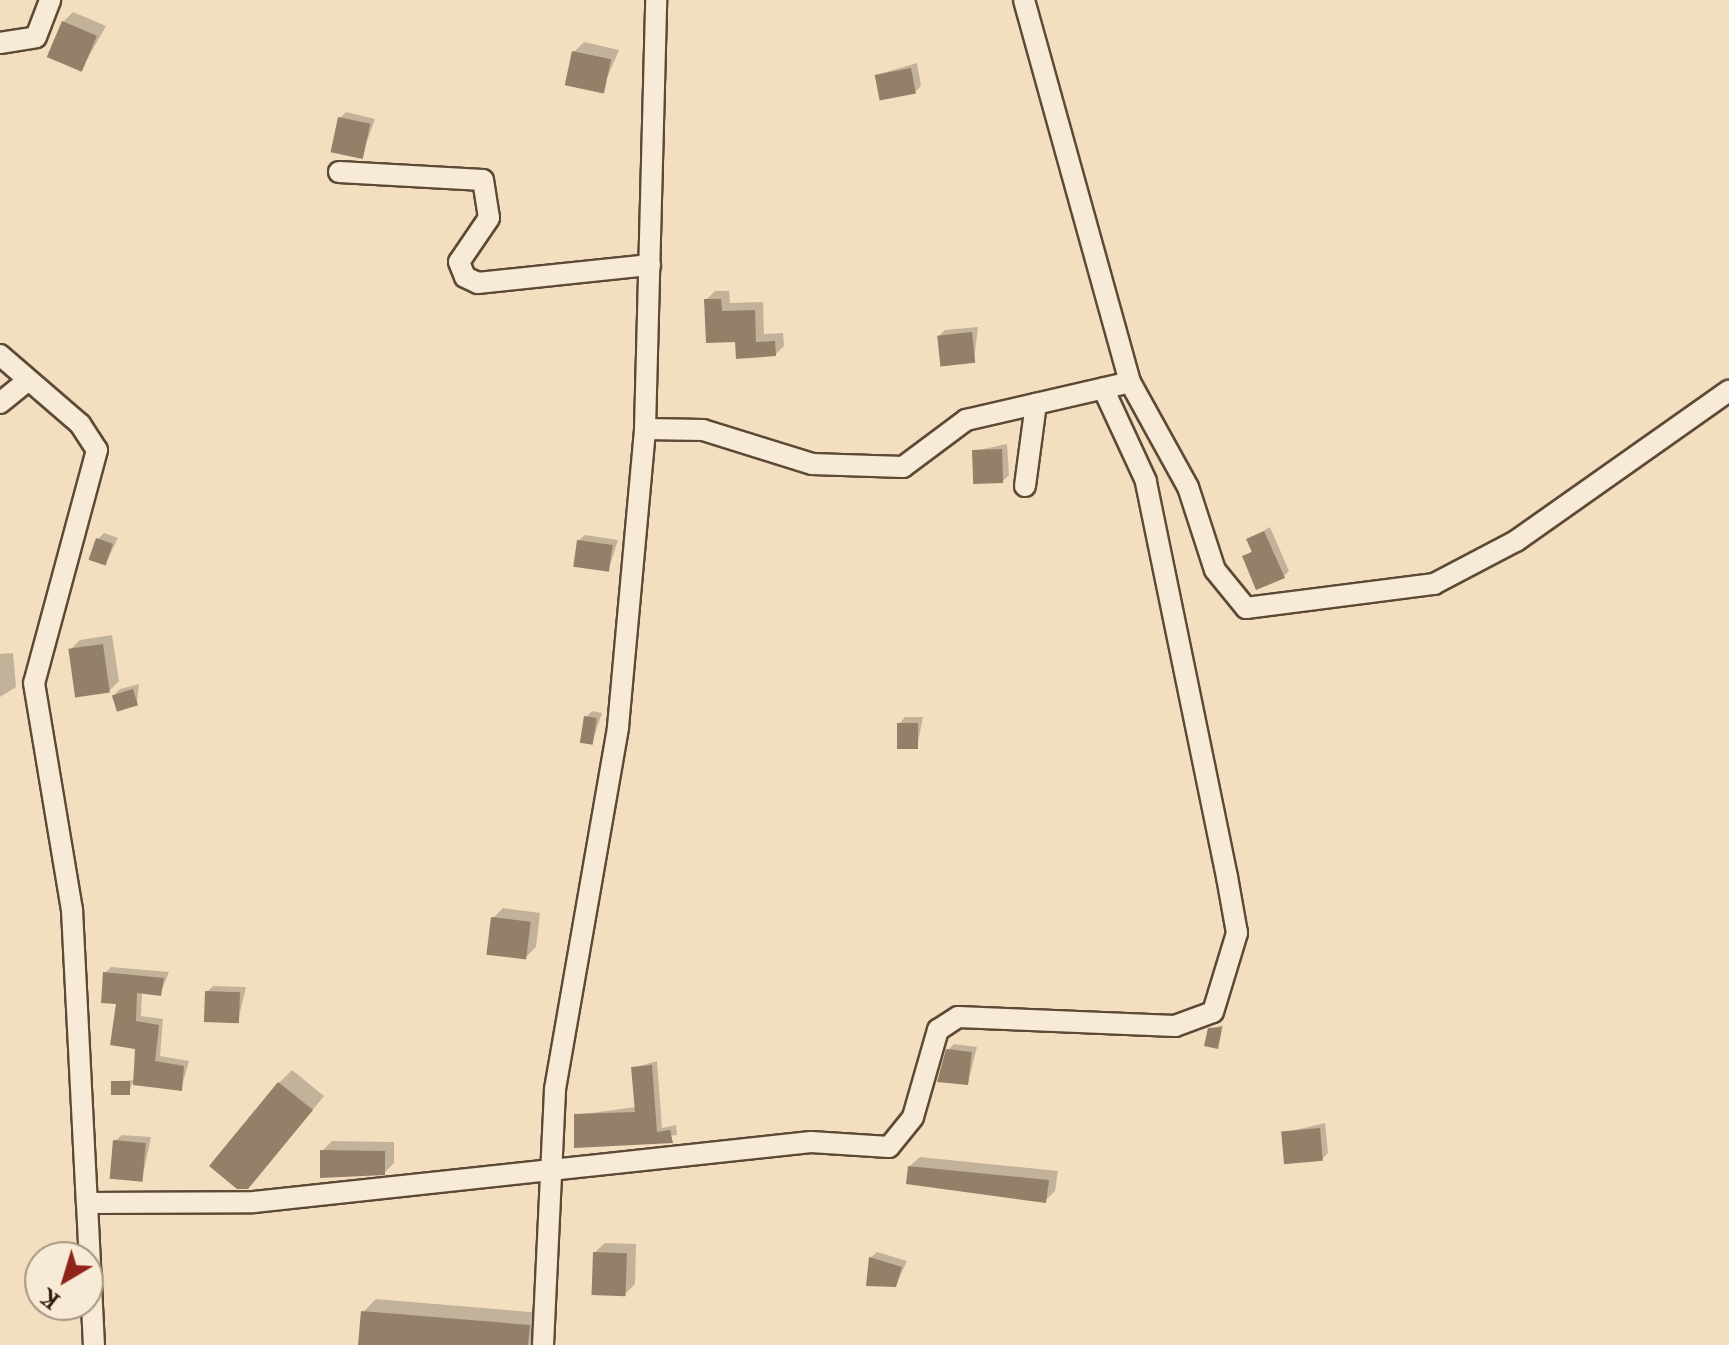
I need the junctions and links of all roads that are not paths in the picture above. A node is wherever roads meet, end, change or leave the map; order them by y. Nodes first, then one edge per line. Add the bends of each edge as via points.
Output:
1 (50, 0) edge
2 (656, 0) edge
3 (1024, 0) edge
4 (0, 43) edge
5 (339, 172) dead end
6 (650, 265) junction
7 (0, 355) edge
8 (26, 382) junction
9 (1130, 382) junction
10 (1103, 388) junction
11 (1729, 391) edge
12 (0, 403) edge
13 (1036, 404) junction
14 (645, 429) junction
15 (1025, 486) dead end
16 (549, 1169) junction
17 (87, 1203) junction
18 (94, 1345) edge
19 (543, 1345) edge

1 - 4 street via 36,37
2 - 6 street
3 - 9 street
5 - 6 street via 483,180 489,218 459,262 465,277 478,283
6 - 14 street
7 - 8 street
8 - 12 street
8 - 17 street via 80,424 97,450 34,683 72,910
9 - 10 street
9 - 11 street via 1188,487 1215,570 1246,608 1434,584 1516,541
10 - 13 street
10 - 16 street via 1146,481 1167,614 1237,933 1213,1012 1175,1026 958,1017 938,1030 913,1117 889,1147 811,1142
13 - 14 street via 966,420 903,467 812,464 703,430
13 - 15 street
14 - 16 street via 618,727 555,1089
16 - 17 street via 254,1202
16 - 19 street
17 - 18 street

